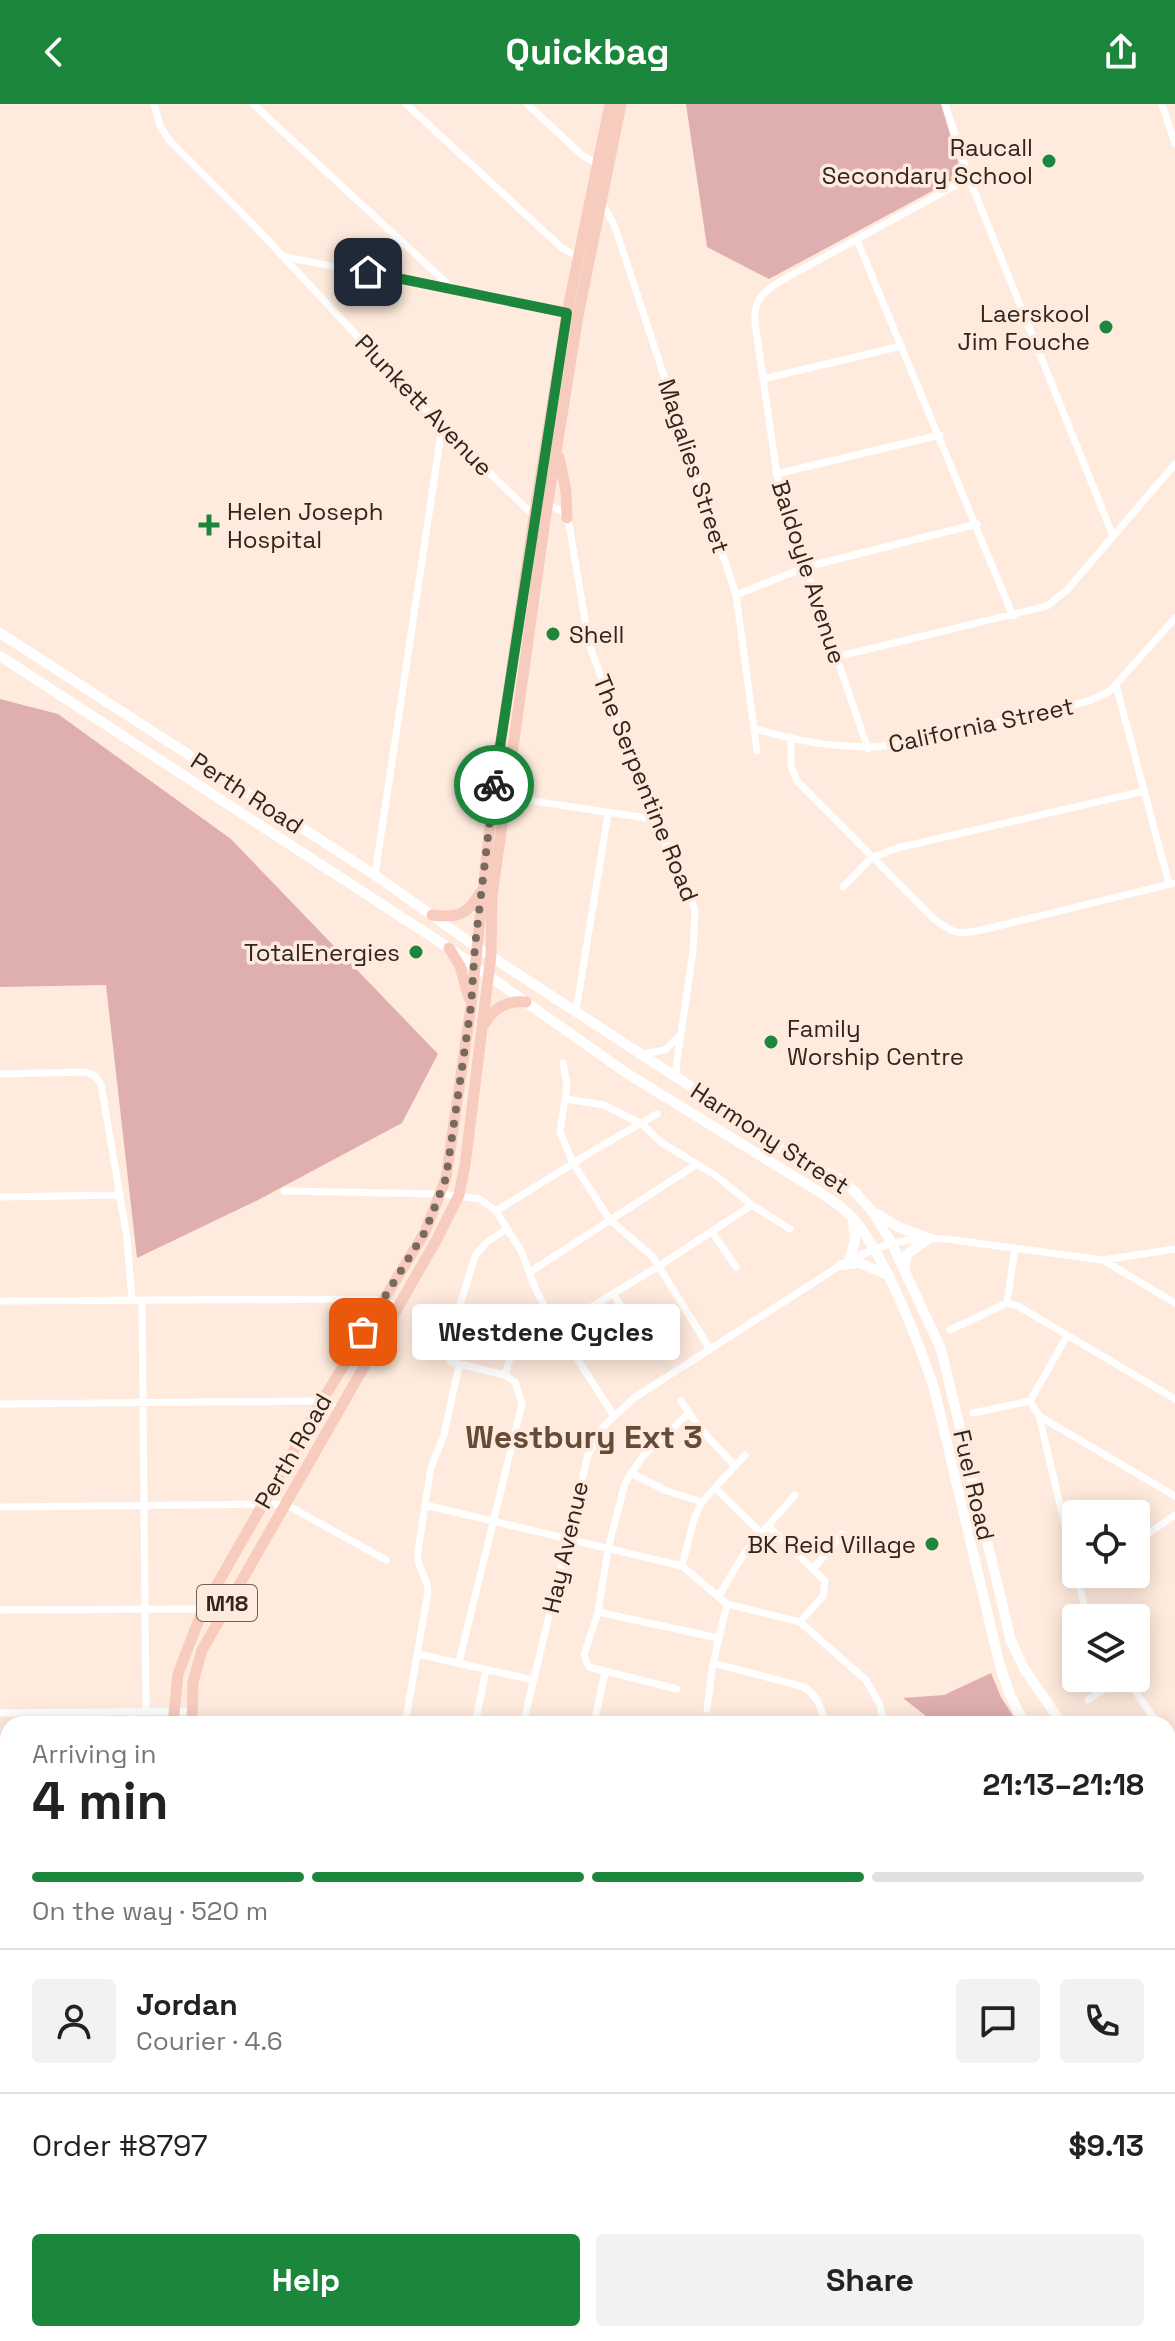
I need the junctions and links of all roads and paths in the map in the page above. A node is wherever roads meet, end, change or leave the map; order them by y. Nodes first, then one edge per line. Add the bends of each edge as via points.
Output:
1 (154, 104) edge
2 (253, 104) edge
3 (406, 104) edge
4 (527, 104) edge
5 (608, 104) edge
6 (621, 104) edge
7 (945, 104) edge
8 (1162, 104) edge
9 (1175, 144) edge
10 (602, 166) junction
11 (969, 178) junction
12 (595, 199) junction
13 (857, 240) junction
14 (284, 257) junction
15 (584, 258) junction
16 (452, 288) junction
17 (573, 314) junction
18 (902, 346) junction
19 (763, 379) junction
20 (442, 427) junction
21 (940, 435) junction
22 (557, 448) junction
23 (1175, 464) edge
24 (776, 474) junction
25 (543, 502) junction
26 (540, 518) junction
27 (567, 518) junction
28 (977, 524) junction
29 (1113, 536) junction
30 (806, 567) junction
31 (736, 595) junction
32 (1013, 616) junction
33 (1175, 618) edge
34 (0, 633) edge
35 (0, 656) edge
36 (836, 657) junction
37 (1116, 685) junction
38 (755, 729) junction
39 (791, 737) junction
40 (868, 749) junction
41 (757, 751) dead end
42 (1144, 791) junction
43 (499, 796) junction
44 (608, 814) junction
45 (653, 819) junction
46 (871, 858) junction
47 (375, 875) junction
48 (1172, 884) edge
49 (843, 887) dead end
50 (482, 890) junction
51 (432, 915) junction
52 (475, 946) junction
53 (449, 948) junction
54 (491, 955) junction
55 (474, 965) junction
56 (488, 974) junction
57 (526, 1002) junction
58 (471, 1006) junction
59 (576, 1011) junction
60 (482, 1029) junction
61 (680, 1034) junction
62 (640, 1054) junction
63 (563, 1063) dead end
64 (0, 1074) edge
65 (678, 1078) junction
66 (566, 1099) junction
67 (657, 1114) dead end
68 (642, 1124) junction
69 (573, 1163) junction
70 (697, 1164) junction
71 (284, 1191) dead end
72 (442, 1194) junction
73 (120, 1195) junction
74 (459, 1195) junction
75 (0, 1197) edge
76 (752, 1205) junction
77 (496, 1211) junction
78 (872, 1211) junction
79 (849, 1214) junction
80 (610, 1220) junction
81 (506, 1229) junction
82 (790, 1229) dead end
83 (712, 1232) junction
84 (929, 1238) junction
85 (891, 1242) junction
86 (872, 1248) junction
87 (1015, 1248) junction
88 (1175, 1249) edge
89 (1103, 1260) junction
90 (845, 1262) junction
91 (659, 1266) junction
92 (736, 1267) dead end
93 (530, 1272) junction
94 (907, 1274) junction
95 (886, 1275) junction
96 (613, 1294) junction
97 (383, 1300) junction
98 (0, 1301) edge
99 (132, 1301) junction
100 (142, 1301) junction
101 (1007, 1303) junction
102 (1175, 1303) edge
103 (398, 1306) junction
104 (551, 1318) junction
105 (558, 1327) junction
106 (637, 1330) dead end
107 (950, 1330) dead end
108 (1067, 1336) junction
109 (710, 1349) junction
110 (459, 1365) junction
111 (505, 1375) junction
112 (1175, 1399) edge
113 (322, 1401) junction
114 (681, 1401) dead end
115 (1030, 1401) junction
116 (143, 1402) junction
117 (0, 1404) edge
118 (338, 1409) junction
119 (973, 1413) dead end
120 (688, 1414) junction
121 (614, 1416) junction
122 (1039, 1416) junction
123 (745, 1455) dead end
124 (735, 1466) junction
125 (631, 1473) junction
126 (715, 1488) junction
127 (795, 1495) dead end
128 (1175, 1496) edge
129 (702, 1502) junction
130 (261, 1504) junction
131 (285, 1504) junction
132 (425, 1505) junction
133 (145, 1506) junction
134 (0, 1507) edge
135 (1062, 1514) edge
136 (1175, 1515) edge
137 (493, 1521) junction
138 (765, 1530) junction
139 (1150, 1532) edge
140 (842, 1534) dead end
141 (568, 1539) junction
142 (608, 1549) junction
143 (386, 1560) dead end
144 (682, 1566) junction
145 (814, 1568) junction
146 (718, 1597) junction
147 (727, 1604) junction
148 (145, 1609) junction
149 (203, 1609) junction
150 (0, 1610) edge
151 (598, 1612) junction
152 (800, 1622) junction
153 (718, 1638) junction
154 (418, 1654) junction
155 (459, 1662) junction
156 (713, 1663) junction
157 (486, 1670) junction
158 (605, 1672) junction
159 (533, 1680) junction
160 (677, 1689) dead end
161 (1101, 1692) edge
162 (1134, 1692) edge
163 (1088, 1700) dead end
164 (707, 1709) dead end
165 (131, 1712) junction
166 (146, 1712) junction
167 (0, 1713) edge
168 (133, 1716) edge
169 (165, 1716) edge
170 (174, 1716) edge
171 (192, 1716) edge
172 (406, 1716) edge
173 (477, 1716) edge
174 (525, 1716) edge
175 (596, 1716) edge
176 (823, 1716) edge
177 (882, 1716) edge
178 (1021, 1716) edge
179 (1057, 1716) edge
180 (1152, 1716) edge

1 - 14 street, Plunkett Avenue via 169,140
2 - 16 street
3 - 15 street via 562,248
4 - 10 street via 582,155
5 - 10 main road
6 - 10 main road
7 - 11 street
8 - 9 street
10 - 12 main road
11 - 13 street
11 - 29 street
12 - 15 main road
12 - 31 street, Magalies Street via 615,227
13 - 18 street
13 - 19 street, Baldoyle Avenue via 759,296 755,317
14 - 16 street
14 - 20 street, Plunkett Avenue
15 - 17 main road
16 - 17 street
17 - 22 main road
17 - 25 main road
18 - 19 street
18 - 21 street
19 - 24 street, Baldoyle Avenue
20 - 26 street, Plunkett Avenue
20 - 47 street
21 - 24 street
21 - 28 street
22 - 25 main road
22 - 27 main road
23 - 29 street
24 - 30 street, Baldoyle Avenue
25 - 26 main road
25 - 27 street
26 - 43 main road
27 - 45 street, The Serpentine Road via 589,644
28 - 30 street
28 - 32 street
29 - 32 street via 1057,600
30 - 31 street
30 - 36 street, Baldoyle Avenue
31 - 38 street, Magalies Street
32 - 36 street
33 - 37 street, California Street
34 - 47 main road, Perth Road
35 - 53 main road, Perth Road
36 - 40 street, Baldoyle Avenue
37 - 40 street, California Street via 1089,701
37 - 42 street
38 - 39 street, California Street
38 - 41 street, Magalies Street
39 - 40 street, California Street
39 - 46 street via 797,781
42 - 46 street
42 - 48 street
43 - 44 street
43 - 50 main road
43 - 54 main road, Perth Road
44 - 45 street
44 - 59 street
45 - 61 street, The Serpentine Road via 696,916
46 - 48 street via 952,933
46 - 49 street
47 - 51 main road, Perth Road
50 - 51 main road via 463,914
50 - 52 main road
51 - 52 main road, Perth Road
52 - 54 main road, Harmony Street
52 - 55 main road, Perth Road / M18
53 - 55 main road, Perth Road
53 - 58 main road
54 - 56 main road, Perth Road / M18
54 - 59 main road, Harmony Street
55 - 56 main road, Perth Road
55 - 58 main road, Perth Road / M18
56 - 57 main road, Harmony Street
56 - 60 main road, Perth Road / M18
57 - 60 main road via 512,1001 497,1009
57 - 79 main road, Harmony Street via 625,1072
58 - 72 main road, Perth Road / M18
59 - 62 main road, Harmony Street
60 - 74 main road, Perth Road / M18
61 - 62 street via 665,1050
61 - 65 street, The Serpentine Road
62 - 65 main road, Harmony Street
63 - 66 street
64 - 73 street via 95,1076 101,1084
65 - 78 main road, Harmony Street via 788,1154 841,1180
66 - 68 street via 604,1105
66 - 69 street via 560,1132
67 - 68 street
68 - 69 street
68 - 70 street
69 - 77 street
69 - 80 street
70 - 76 street
70 - 80 street
71 - 72 street
72 - 74 street
72 - 97 main road, Perth Road / M18
73 - 75 street
73 - 99 street
74 - 77 street via 480,1199
74 - 103 main road, Perth Road / M18
76 - 82 street
76 - 83 street
77 - 81 street
78 - 84 main road
78 - 85 main road, Harmony Street
79 - 86 main road, Harmony Street
79 - 90 main road via 855,1235
80 - 91 street via 645,1247
80 - 93 street
81 - 93 street
81 - 110 street via 475,1256 446,1344 448,1360
83 - 91 street
83 - 92 street
84 - 85 street
84 - 87 street
84 - 94 main road via 907,1254
85 - 86 street, Hay Avenue
85 - 94 main road, Fuel Road
86 - 90 street, Hay Avenue
86 - 95 main road, Fuel Road
87 - 89 street
87 - 101 street
88 - 89 street
89 - 102 street
90 - 95 main road
90 - 109 street, Hay Avenue
91 - 96 street
91 - 109 street
93 - 104 street
94 - 179 main road, Fuel Road via 944,1360 1011,1641
95 - 178 main road, Fuel Road via 934,1388 1000,1666
96 - 105 street
96 - 106 street
97 - 100 street
97 - 103 street
97 - 113 main road, Perth Road / M18
98 - 99 street
99 - 100 street
100 - 116 street
101 - 107 street
101 - 108 street
103 - 118 main road, Perth Road / M18
104 - 105 street
104 - 111 street via 517,1343
105 - 121 street
108 - 112 street
108 - 115 street
109 - 121 street, Hay Avenue
110 - 111 street
110 - 132 street
111 - 137 street via 515,1382 522,1404
113 - 116 street
113 - 118 street
113 - 130 main road, Perth Road / M18
114 - 120 street
115 - 119 street
115 - 122 street
116 - 117 street
116 - 133 street
118 - 131 main road, Perth Road / M18
120 - 124 street
120 - 125 street
121 - 141 street, Hay Avenue via 588,1455
122 - 128 street
122 - 135 street
123 - 124 street
124 - 126 street
125 - 129 street
125 - 142 street
126 - 129 street
126 - 138 street
127 - 138 street
129 - 144 street
130 - 131 street
130 - 133 street
130 - 149 main road, Perth Road / M18
131 - 143 street
131 - 171 main road, Perth Road / M18 via 202,1650 193,1682
132 - 137 street
132 - 154 street via 417,1557 428,1592
133 - 134 street
133 - 148 street
136 - 139 street
137 - 141 street
137 - 155 street
138 - 145 street
138 - 146 street
140 - 145 street
141 - 142 street
141 - 159 street, Hay Avenue
142 - 144 street
142 - 151 street
144 - 146 street
145 - 152 street via 825,1581 825,1591
146 - 147 street
147 - 152 street
147 - 153 street
148 - 149 street
148 - 150 street
148 - 166 street
149 - 170 main road, Perth Road / M18 via 182,1660
151 - 153 street
151 - 158 street via 584,1660
152 - 177 street via 866,1680
153 - 156 street
154 - 155 street
154 - 172 street
155 - 157 street
156 - 164 street
156 - 176 street via 796,1683 815,1697
157 - 159 street
157 - 173 street
158 - 160 street
158 - 175 street
159 - 174 street, Hay Avenue
161 - 163 street
162 - 180 street
165 - 166 street
165 - 167 street
165 - 168 street
166 - 169 street

